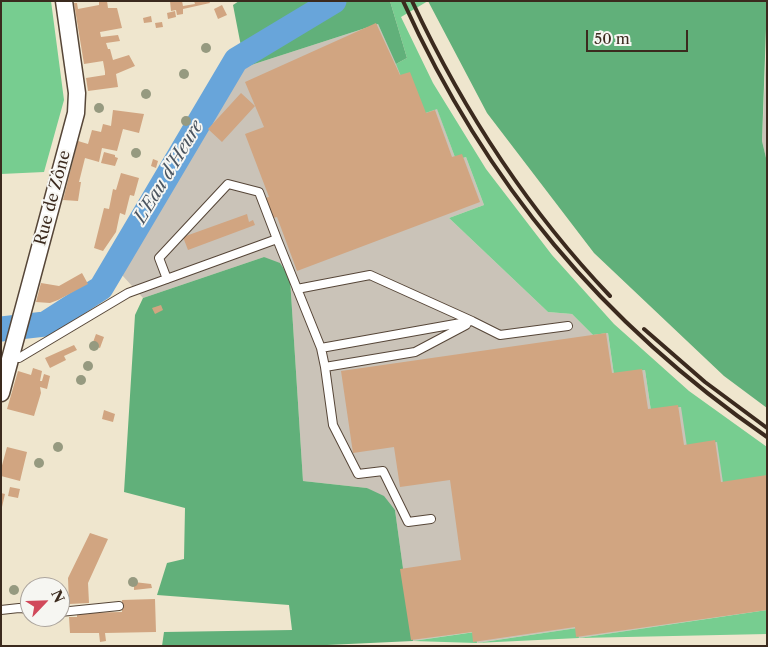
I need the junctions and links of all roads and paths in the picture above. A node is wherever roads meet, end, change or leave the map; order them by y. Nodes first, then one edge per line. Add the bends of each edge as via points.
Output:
1 (64, 1) edge
2 (277, 239) junction
3 (167, 279) junction
4 (297, 289) junction
5 (472, 321) junction
6 (568, 326) dead end
7 (321, 348) junction
8 (13, 349) junction
9 (326, 367) junction
10 (1, 393) edge
11 (431, 519) dead end
12 (119, 606) dead end
13 (20, 608) edge
14 (1, 610) edge
15 (70, 611) edge

1 - 8 street, Rue de Zône via 76,113
2 - 3 lane
2 - 3 lane via 259,192 228,184 159,258
2 - 4 lane
3 - 8 lane via 128,293 19,358
4 - 5 lane via 370,276
4 - 7 lane
5 - 6 lane via 500,336
5 - 7 lane
5 - 9 lane via 415,352
7 - 9 lane
8 - 10 street, Rue de Zône
9 - 11 lane via 333,425 358,474 383,471 408,522
12 - 15 lane
13 - 14 lane

